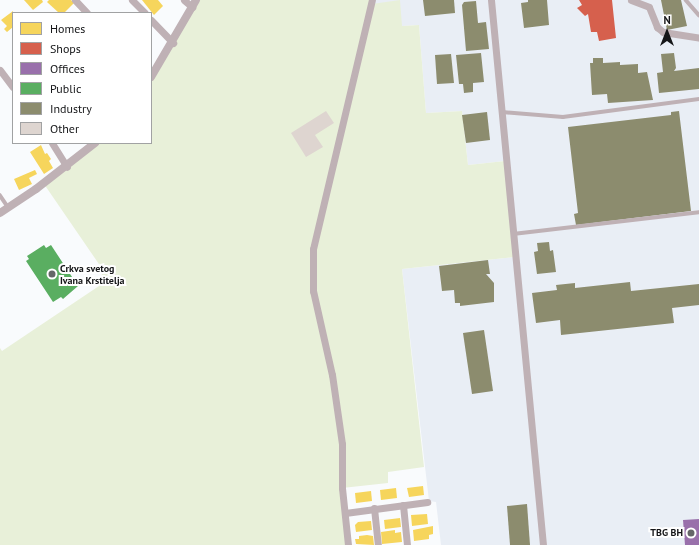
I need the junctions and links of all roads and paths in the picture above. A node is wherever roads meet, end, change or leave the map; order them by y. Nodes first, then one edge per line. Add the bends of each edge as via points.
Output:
1 (75, 0) edge
2 (132, 0) edge
3 (184, 0) edge
4 (372, 0) edge
5 (491, 0) edge
6 (631, 0) edge
7 (686, 0) edge
8 (194, 4) edge
9 (86, 12) edge
10 (144, 12) edge
11 (699, 15) edge
12 (152, 21) edge
13 (699, 38) edge
14 (173, 43) junction
15 (0, 70) edge
16 (152, 75) edge
17 (12, 86) edge
18 (699, 99) edge
19 (501, 112) junction
20 (53, 144) edge
21 (94, 144) edge
22 (67, 166) junction
23 (0, 195) edge
24 (8, 208) junction
25 (699, 212) edge
26 (0, 213) edge
27 (512, 234) junction
28 (427, 502) dead end
29 (403, 505) junction
30 (374, 508) junction
31 (345, 513) junction
32 (348, 545) edge
33 (378, 545) edge
34 (407, 545) edge
35 (543, 545) edge

1 - 9 street
2 - 10 street
3 - 8 street
4 - 31 street via 313,249 313,291 332,376 342,444 341,470
5 - 19 street
6 - 13 street via 649,7 657,27 663,32
7 - 11 lane
8 - 14 street
12 - 14 street
14 - 16 street
15 - 17 street
18 - 19 lane via 564,117
19 - 27 street
20 - 22 street
21 - 22 street
22 - 24 street
23 - 24 lane
24 - 26 street
25 - 27 lane
27 - 35 street
28 - 29 street
29 - 30 street
29 - 34 street
30 - 31 street
30 - 33 street
31 - 32 street

